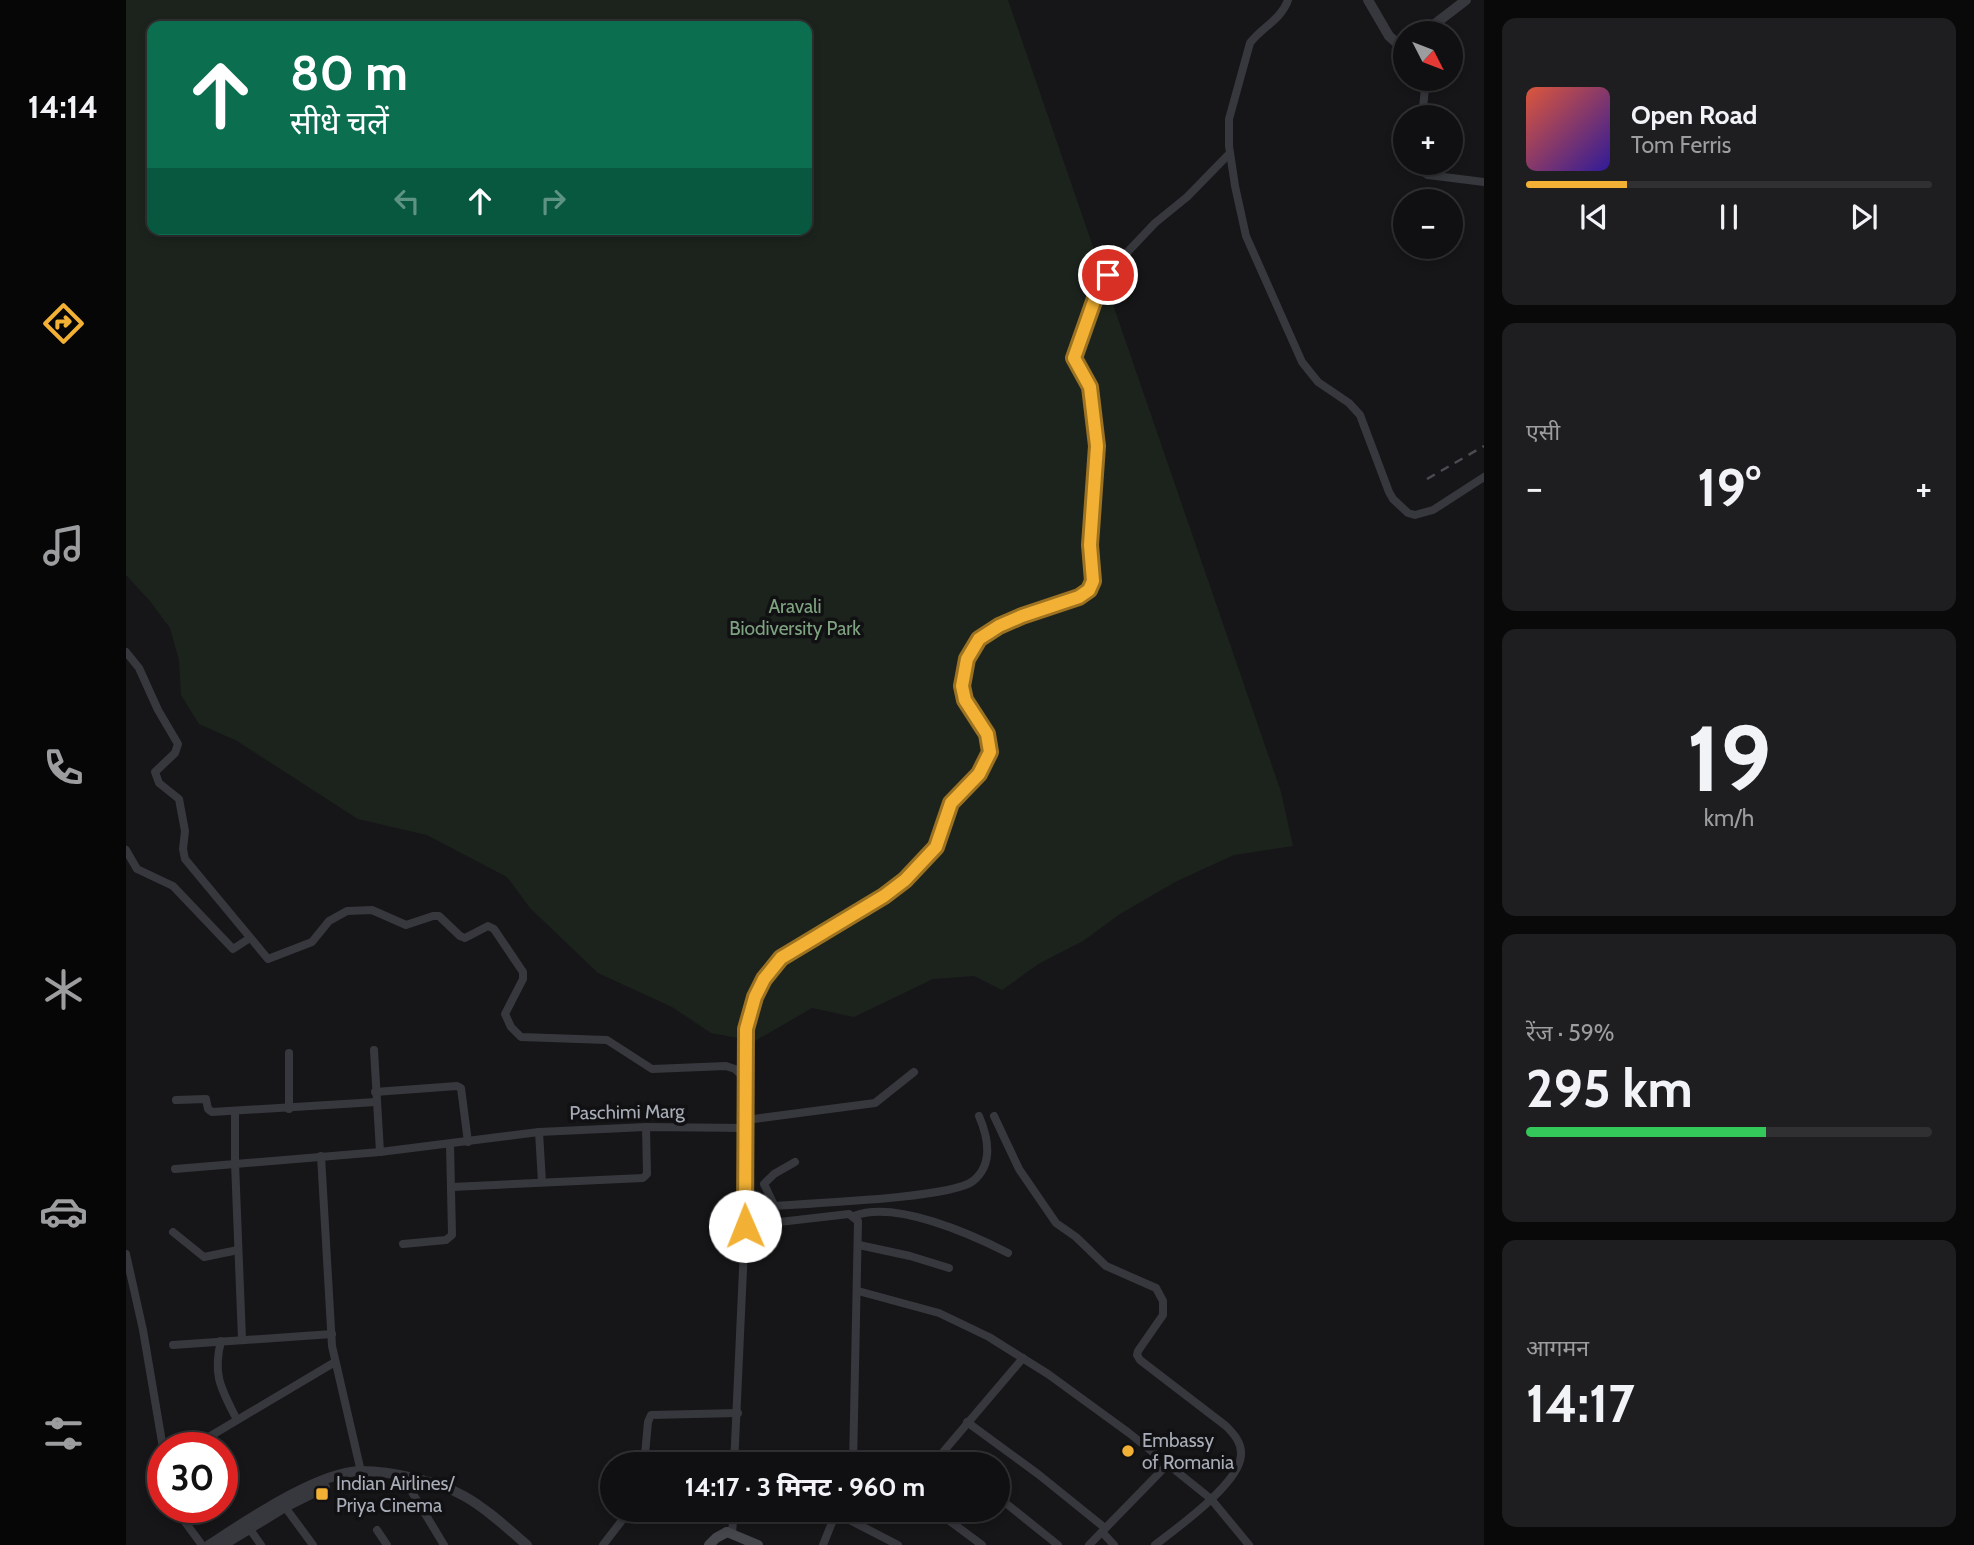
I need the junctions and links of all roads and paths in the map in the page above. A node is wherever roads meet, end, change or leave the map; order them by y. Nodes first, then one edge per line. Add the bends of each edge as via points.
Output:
1 (1288, 0) edge
2 (1367, 0) edge
3 (1466, 0) edge
4 (1441, 21) edge
5 (1393, 41) edge
6 (1230, 153) junction
7 (1428, 175) edge
8 (1484, 182) edge
9 (1484, 477) edge
10 (126, 652) edge
11 (126, 850) edge
12 (250, 938) junction
13 (374, 1050) dead end
14 (289, 1053) dead end
15 (915, 1072) dead end
16 (746, 1080) junction
17 (375, 1092) junction
18 (176, 1100) dead end
19 (376, 1102) junction
20 (289, 1109) junction
21 (235, 1112) junction
22 (979, 1116) dead end
23 (994, 1116) dead end
24 (746, 1124) junction
25 (646, 1127) junction
26 (539, 1132) junction
27 (468, 1142) junction
28 (450, 1144) junction
29 (380, 1152) junction
30 (321, 1156) junction
31 (795, 1162) dead end
32 (235, 1163) junction
33 (175, 1169) dead end
34 (542, 1182) junction
35 (452, 1187) junction
36 (774, 1205) junction
37 (744, 1208) junction
38 (854, 1216) junction
39 (745, 1226) junction
40 (173, 1232) dead end
41 (403, 1244) dead end
42 (859, 1245) junction
43 (238, 1251) junction
44 (1008, 1253) dead end
45 (126, 1254) edge
46 (949, 1268) dead end
47 (858, 1291) junction
48 (332, 1334) junction
49 (242, 1339) junction
50 (221, 1342) junction
51 (173, 1345) dead end
52 (1023, 1358) junction
53 (335, 1362) junction
54 (738, 1413) junction
55 (237, 1420) junction
56 (967, 1422) junction
57 (160, 1432) edge
58 (217, 1432) edge
59 (645, 1452) edge
60 (735, 1452) edge
61 (853, 1452) edge
62 (943, 1452) edge
63 (1168, 1464) junction
64 (361, 1474) junction
65 (404, 1479) junction
66 (1211, 1499) junction
67 (285, 1507) junction
68 (1010, 1507) edge
69 (621, 1522) edge
70 (729, 1522) edge
71 (731, 1522) edge
72 (833, 1522) edge
73 (855, 1522) edge
74 (950, 1522) edge
75 (186, 1523) edge
76 (249, 1528) junction
77 (377, 1530) dead end
78 (1104, 1530) junction
79 (729, 1532) junction
80 (1244, 1544) edge
81 (202, 1545) edge
82 (209, 1545) edge
83 (222, 1545) edge
84 (261, 1545) edge
85 (313, 1545) edge
86 (387, 1545) edge
87 (444, 1545) edge
88 (520, 1545) edge
89 (527, 1545) edge
90 (603, 1545) edge
91 (709, 1545) edge
92 (718, 1545) edge
93 (758, 1545) edge
94 (823, 1545) edge
95 (898, 1545) edge
96 (982, 1545) edge
97 (1058, 1545) edge
98 (1089, 1545) edge
99 (1114, 1545) edge
100 (1155, 1545) edge

1 - 6 street via 1279,16 1250,43 1231,105
2 - 5 street
3 - 4 street
6 - 9 street via 1246,236 1303,362 1318,382 1360,415 1393,499 1408,513 1424,513
6 - 16 street via 1119,261 1098,290 1075,351 1074,358 1090,387 1097,446 1089,590 999,626 973,646 962,686 965,700 987,734 990,752 986,763 951,803 936,847 905,880 773,967 748,1015
7 - 8 street
10 - 12 street via 177,741 175,753 155,772 159,783 179,799 185,859
11 - 12 street via 137,869 173,886 232,948
12 - 16 street via 271,960 312,942 329,921 355,909 372,910 406,925 439,916 465,938 488,926 523,972 505,1014 521,1037 607,1040 652,1069 726,1066
13 - 17 street
14 - 20 street
15 - 24 street, Paschimi Marg via 875,1103
16 - 24 street
17 - 19 street
17 - 27 street via 461,1088
18 - 21 street via 206,1099 211,1111
19 - 20 street
19 - 29 street
20 - 21 street
21 - 32 street
22 - 36 street via 988,1138 985,1161 978,1176 963,1186 893,1197
23 - 66 street via 1019,1169 1056,1223 1106,1266 1152,1285 1161,1294 1163,1315 1138,1357 1226,1426 1240,1446 1238,1465
24 - 25 street, Paschimi Marg
24 - 37 street
25 - 26 street, Paschimi Marg
25 - 34 street via 645,1177
26 - 27 street, Paschimi Marg
26 - 34 street
27 - 28 street, Paschimi Marg
28 - 29 street, Paschimi Marg
28 - 35 street
29 - 30 street, Paschimi Marg
30 - 32 street, Paschimi Marg
30 - 48 street
31 - 36 street via 764,1184
32 - 33 street, Paschimi Marg
32 - 43 street
34 - 35 street
35 - 41 street via 450,1238
36 - 37 street
37 - 39 street
38 - 39 street
38 - 42 street
38 - 44 street via 869,1212 916,1218 970,1234
39 - 54 street
40 - 43 street via 204,1257
42 - 46 street
42 - 47 street
43 - 49 street
45 - 57 street
47 - 52 street via 939,1313
47 - 61 street
48 - 49 street
48 - 53 street
49 - 50 street
50 - 51 street
50 - 55 street via 217,1378
52 - 56 street
52 - 63 street
53 - 55 street
53 - 64 street
54 - 59 street via 651,1415
54 - 60 street
55 - 58 street
56 - 62 street
56 - 78 street
63 - 66 street
63 - 78 street
64 - 65 street
64 - 67 street
64 - 82 street via 338,1476 305,1489
64 - 89 street via 400,1475 449,1488 479,1505
65 - 87 street
65 - 88 street via 445,1490
66 - 80 street
66 - 100 street
67 - 76 street
67 - 85 street
68 - 97 street
69 - 90 street
70 - 79 street
71 - 79 street
72 - 94 street
73 - 95 street
74 - 96 street
75 - 81 street
76 - 83 street
76 - 84 street
77 - 86 street
78 - 98 street
78 - 99 street
79 - 91 main road
79 - 92 main road
79 - 93 main road

